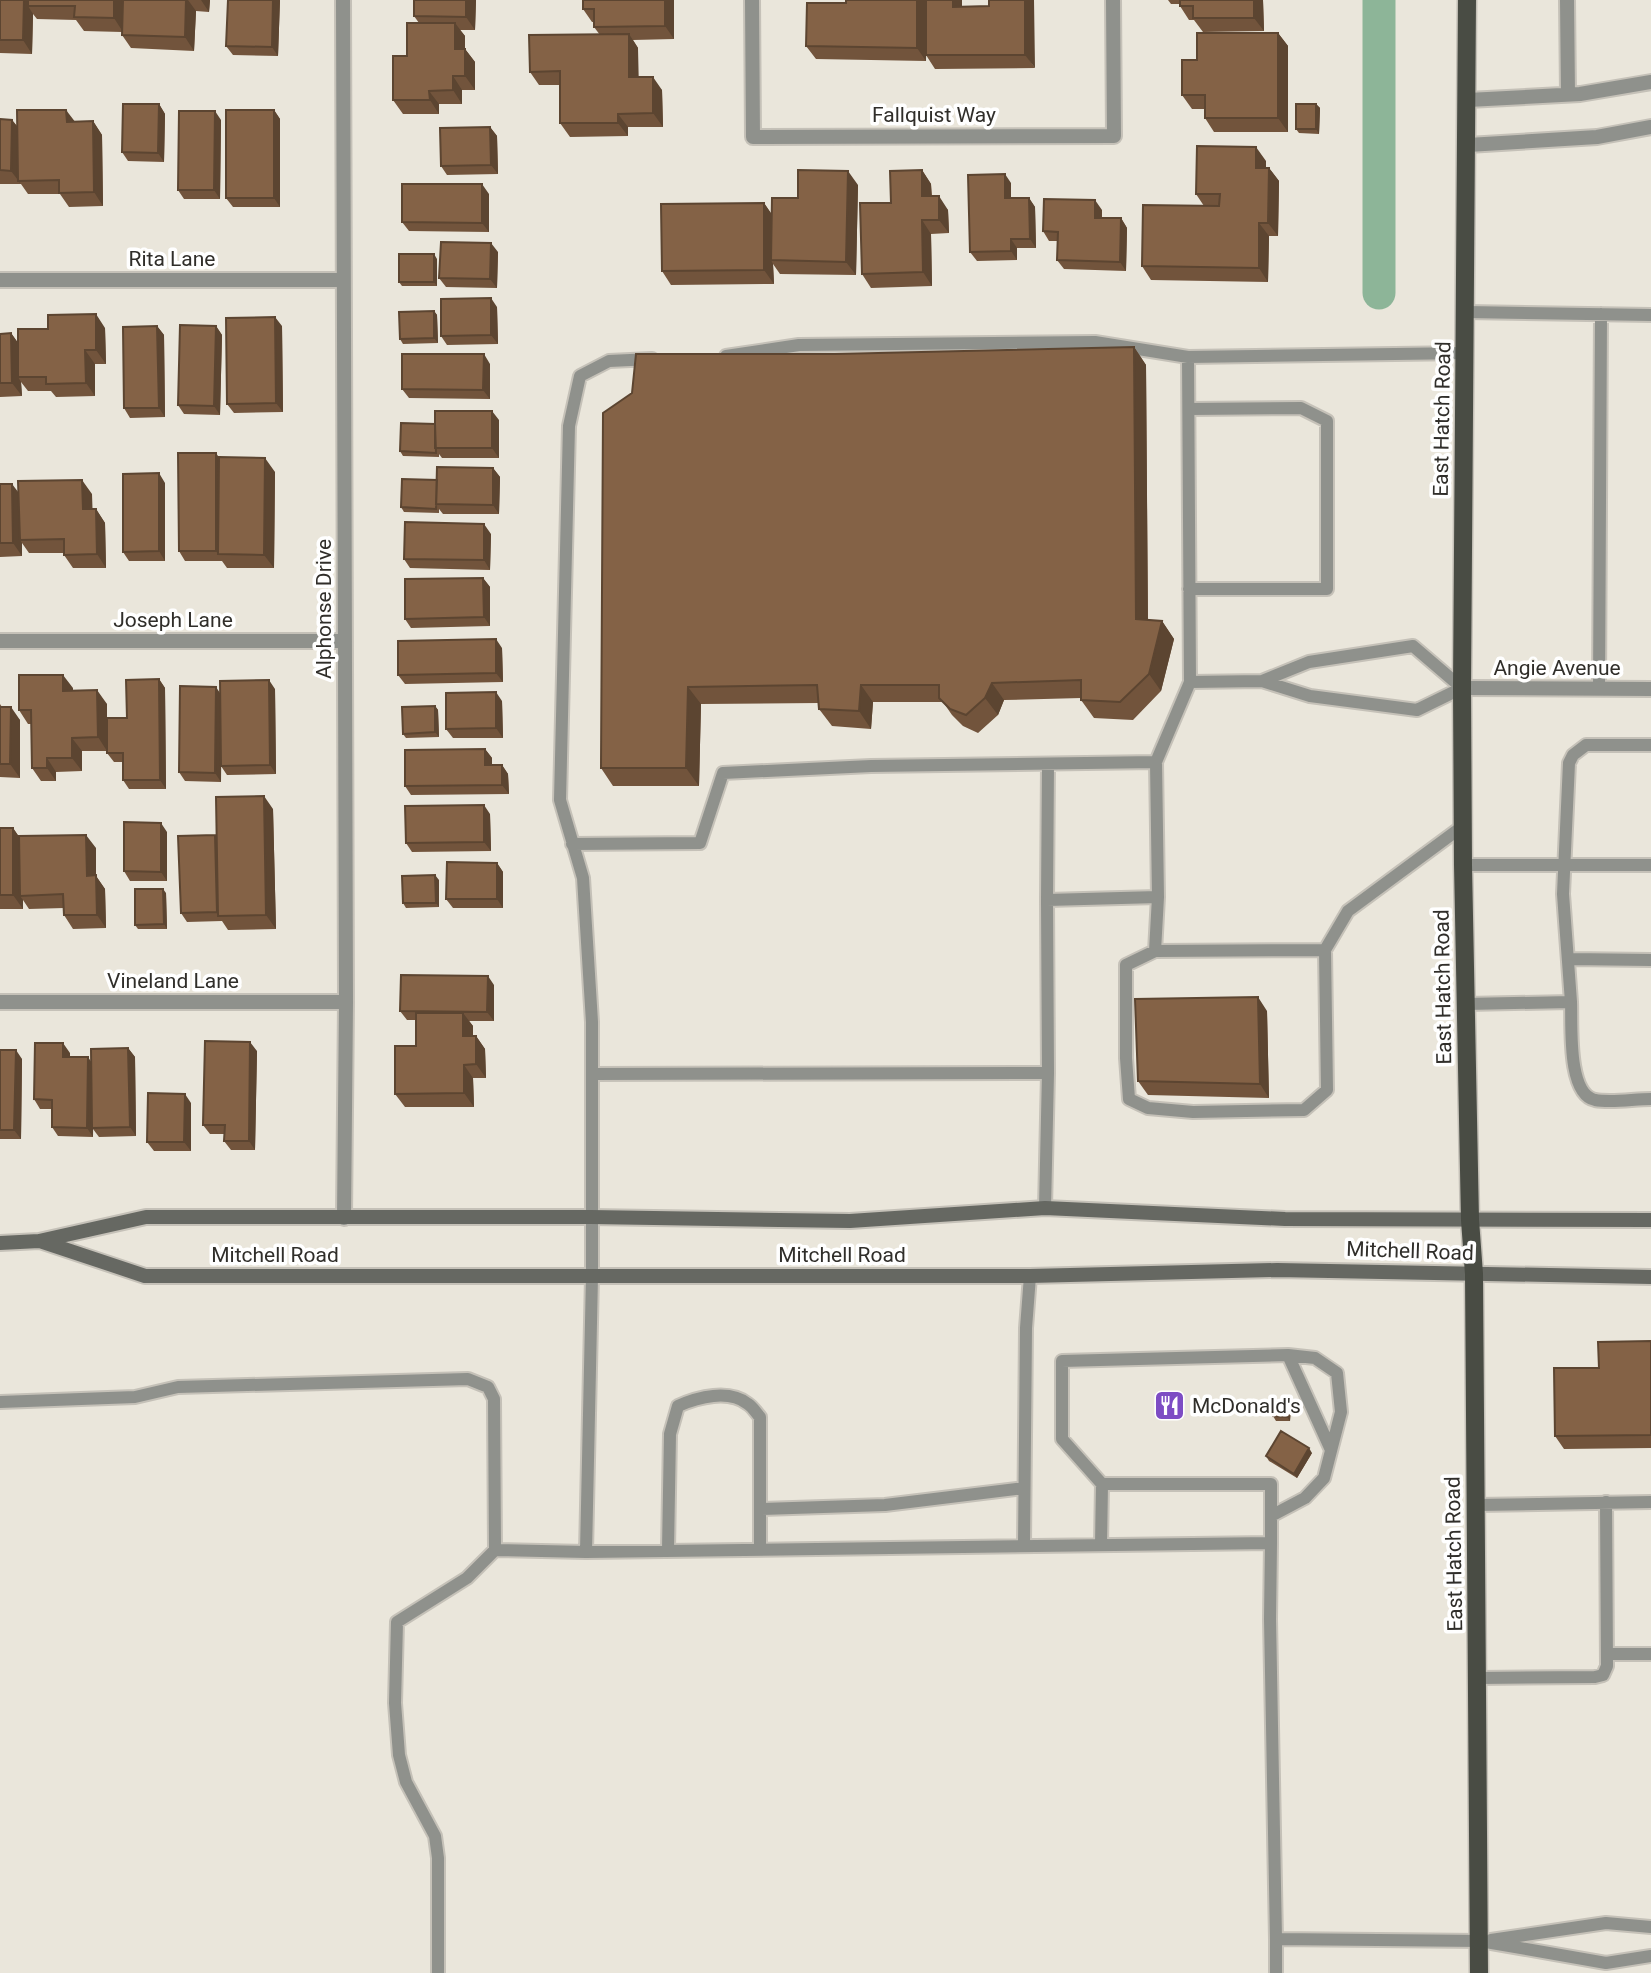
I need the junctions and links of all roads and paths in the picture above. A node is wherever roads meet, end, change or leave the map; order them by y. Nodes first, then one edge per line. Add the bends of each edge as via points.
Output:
1 (343, 0) edge
2 (752, 0) edge
3 (1113, 0) edge
4 (1467, 0) edge
5 (1567, 0) edge
6 (1651, 82) edge
7 (1568, 94) junction
8 (1468, 100) junction
9 (1651, 127) edge
10 (1468, 145) junction
11 (0, 280) edge
12 (343, 280) junction
13 (1466, 312) junction
14 (1601, 314) junction
15 (1651, 315) edge
16 (1465, 353) junction
17 (717, 356) edge
18 (1188, 358) junction
19 (663, 359) edge
20 (1189, 409) junction
21 (1189, 589) junction
22 (0, 642) edge
23 (345, 642) junction
24 (1262, 681) junction
25 (1190, 682) junction
26 (1462, 688) junction
27 (1599, 689) junction
28 (1651, 690) edge
29 (1651, 745) edge
30 (1156, 762) junction
31 (1048, 764) junction
32 (1463, 826) junction
33 (572, 844) junction
34 (1463, 865) junction
35 (1564, 865) junction
36 (1651, 865) edge
37 (1158, 897) junction
38 (1047, 900) junction
39 (1325, 950) junction
40 (1155, 951) junction
41 (1569, 959) junction
42 (1651, 960) edge
43 (0, 1002) edge
44 (346, 1002) junction
45 (1571, 1002) junction
46 (1465, 1004) junction
47 (1048, 1073) junction
48 (592, 1074) junction
49 (1651, 1099) edge
50 (1045, 1208) junction
51 (591, 1217) junction
52 (344, 1218) junction
53 (1470, 1220) junction
54 (1651, 1220) edge
55 (38, 1241) junction
56 (0, 1243) edge
57 (1474, 1275) junction
58 (592, 1276) junction
59 (1030, 1276) junction
60 (1651, 1277) edge
61 (1288, 1355) junction
62 (0, 1402) edge
63 (1331, 1450) junction
64 (1102, 1484) junction
65 (1024, 1488) junction
66 (1606, 1502) junction
67 (1651, 1502) edge
68 (1476, 1505) junction
69 (760, 1509) junction
70 (1271, 1516) junction
71 (1271, 1543) junction
72 (1024, 1545) junction
73 (1101, 1545) junction
74 (760, 1549) junction
75 (495, 1550) junction
76 (668, 1550) junction
77 (586, 1552) junction
78 (1607, 1654) junction
79 (1651, 1654) edge
80 (1478, 1678) junction
81 (1651, 1927) edge
82 (1276, 1939) junction
83 (1480, 1941) junction
84 (1651, 1956) edge
85 (438, 1973) edge
86 (1276, 1973) edge
87 (1479, 1973) edge

1 - 12 street, Alphonse Drive
2 - 3 street, Fallquist Way via 753,137 1114,136
4 - 8 main road, East Hatch Road
5 - 7 street
6 - 7 street
7 - 8 street
8 - 10 main road, East Hatch Road
9 - 10 street via 1597,137
10 - 13 main road, East Hatch Road
11 - 12 street, Rita Lane
12 - 23 street, Alphonse Drive
13 - 14 lane
13 - 16 main road, East Hatch Road
14 - 15 lane
14 - 27 lane
16 - 18 lane
16 - 26 main road, East Hatch Road
17 - 18 lane via 799,345 1095,342
18 - 20 lane
19 - 33 lane via 609,361 580,376 569,426 560,800
20 - 21 lane
20 - 21 lane via 1301,408 1327,421 1327,589
21 - 25 lane
22 - 23 street, Joseph Lane
23 - 44 street, Alphonse Drive
24 - 25 lane
24 - 26 lane via 1310,696 1417,710
24 - 26 lane via 1309,662 1413,646
25 - 30 lane
26 - 27 street, Angie Avenue
26 - 32 main road, East Hatch Road
27 - 28 street, Angie Avenue
29 - 35 lane via 1586,745 1573,755
30 - 31 lane
30 - 37 lane
31 - 33 lane via 723,773 700,843
31 - 38 lane
32 - 34 main road, East Hatch Road
32 - 39 lane via 1348,911
33 - 48 lane via 583,878
34 - 35 lane
34 - 46 main road, East Hatch Road
35 - 36 lane
35 - 41 lane
37 - 38 lane
37 - 40 lane
38 - 47 lane
39 - 40 lane
39 - 40 lane via 1327,1090 1304,1110 1193,1112 1148,1108 1129,1099 1126,965
41 - 42 lane
41 - 45 lane
43 - 44 street, Vineland Lane
44 - 52 street, Alphonse Drive
45 - 46 lane
45 - 49 lane via 1575,1076 1582,1091 1593,1100
46 - 53 main road, East Hatch Road
47 - 48 lane
47 - 50 lane
48 - 51 lane
50 - 51 main road, Mitchell Road via 850,1221
50 - 53 main road, Mitchell Road via 1285,1219
51 - 52 main road, Mitchell Road
51 - 58 lane
52 - 55 main road, Mitchell Road via 146,1217
53 - 54 main road, Mitchell Road
53 - 57 main road, East Hatch Road
55 - 56 main road, Mitchell Road
55 - 58 main road, Mitchell Road via 145,1276
57 - 59 main road, Mitchell Road via 1277,1270
57 - 60 main road, Mitchell Road
57 - 68 main road, East Hatch Road
58 - 59 main road, Mitchell Road
58 - 77 lane
59 - 65 lane
61 - 63 lane
61 - 63 lane via 1314,1358 1337,1373 1341,1412
61 - 64 lane via 1062,1361 1062,1439
62 - 75 lane via 135,1398 178,1387 468,1379 488,1387 494,1399
63 - 70 lane via 1324,1478 1305,1498
64 - 70 lane via 1271,1484
64 - 73 lane
65 - 69 lane via 885,1505
65 - 72 lane
66 - 67 lane
66 - 68 lane
66 - 78 lane
68 - 80 main road, East Hatch Road
69 - 74 lane
69 - 76 lane via 760,1417 748,1404 731,1397 698,1397 678,1406 670,1434
70 - 71 lane
71 - 73 lane
71 - 82 lane
72 - 73 lane
72 - 74 lane
74 - 76 lane
75 - 77 lane
75 - 85 lane via 467,1578 397,1622 394,1703 399,1755 406,1782 435,1836
76 - 77 lane
78 - 79 lane
78 - 80 lane via 1603,1675 1595,1677
80 - 83 main road, East Hatch Road
81 - 83 lane via 1606,1923
82 - 83 lane
82 - 86 lane
83 - 84 lane via 1606,1963
83 - 87 main road, East Hatch Road

